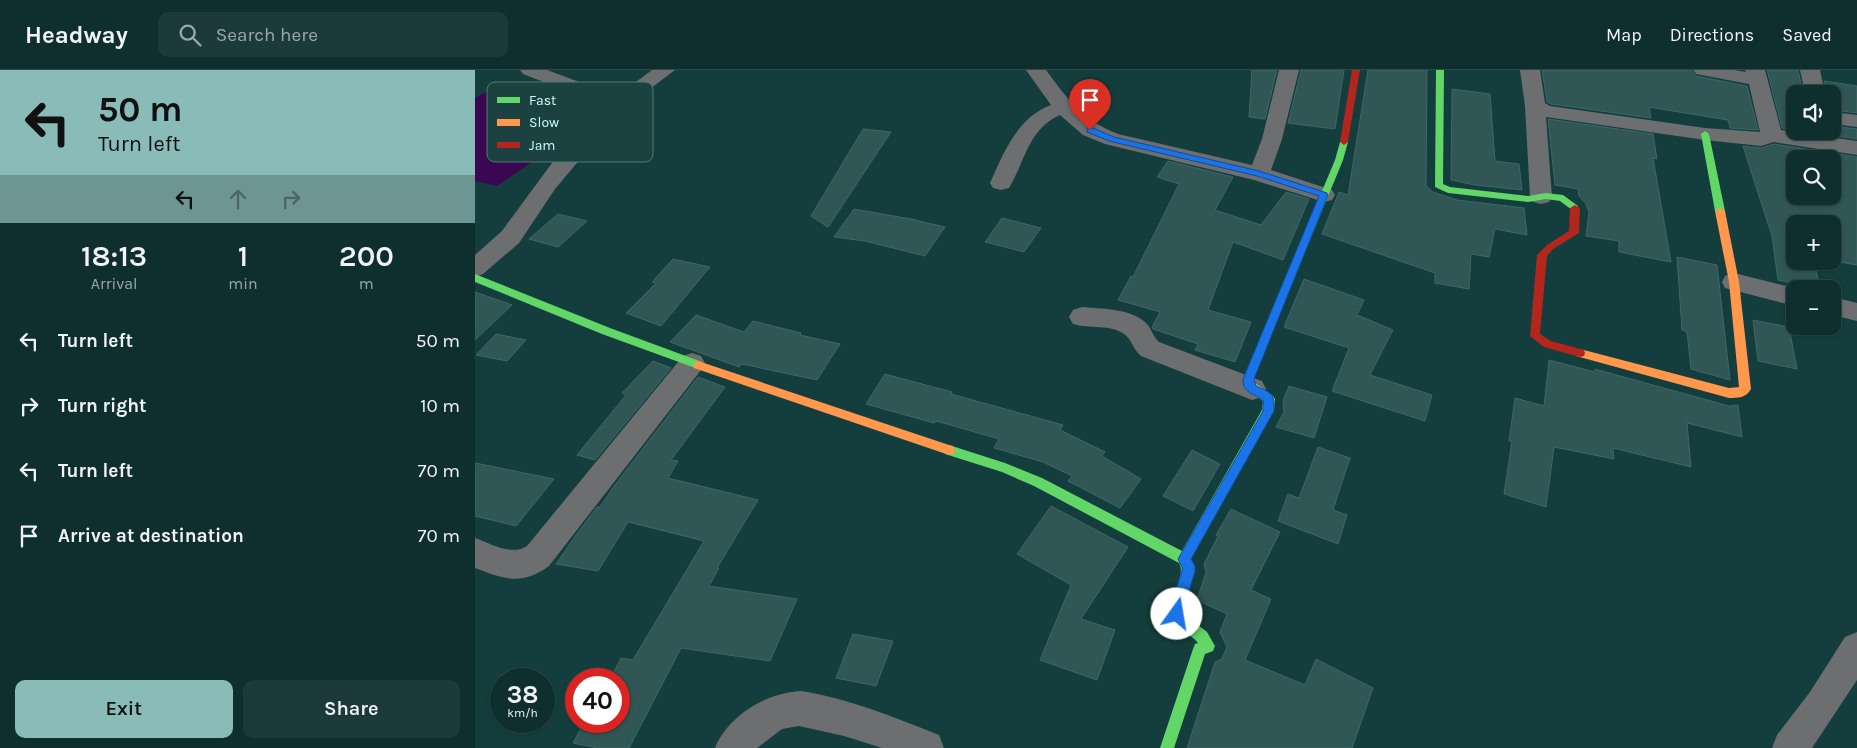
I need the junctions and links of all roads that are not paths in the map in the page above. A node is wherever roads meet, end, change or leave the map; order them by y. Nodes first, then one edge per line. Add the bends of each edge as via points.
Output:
1 (530, 70) edge
2 (665, 70) edge
3 (1037, 70) edge
4 (1289, 70) edge
5 (1356, 70) edge
6 (1440, 70) edge
7 (1530, 70) edge
8 (1703, 70) edge
9 (1810, 70) edge
10 (1755, 75) edge
11 (561, 82) edge
12 (649, 82) edge
13 (1813, 85) edge
14 (1535, 106) junction
15 (1063, 107) junction
16 (1841, 119) edge
17 (1857, 121) edge
18 (1705, 134) junction
19 (1773, 135) junction
20 (1857, 148) edge
21 (566, 162) edge
22 (1259, 174) junction
23 (1001, 182) dead end
24 (1324, 195) junction
25 (1541, 197) junction
26 (475, 268) edge
27 (475, 278) edge
28 (1734, 282) junction
29 (1786, 295) edge
30 (1841, 308) edge
31 (1857, 312) edge
32 (1082, 317) dead end
33 (692, 363) junction
34 (1252, 389) junction
35 (475, 553) edge
36 (1184, 559) junction
37 (1857, 649) edge
38 (733, 748) edge
39 (926, 748) edge
40 (1167, 748) edge
41 (1790, 748) edge

1 - 11 street
2 - 12 street
3 - 15 street
4 - 22 street via 1272,139
5 - 24 street via 1346,134
6 - 25 street via 1438,185 1448,190 1528,199
7 - 14 street
8 - 10 street
9 - 13 street
10 - 19 street
14 - 18 street via 1545,111
14 - 25 street
15 - 22 street via 1090,130 1112,139
15 - 23 street via 1043,114 1033,123
16 - 17 street
18 - 19 street via 1761,139
18 - 28 street
19 - 20 street
21 - 26 street via 514,233
22 - 24 street
24 - 34 street via 1250,373 1248,383
25 - 28 street via 1563,198 1574,206 1576,212 1574,233 1549,246 1542,255 1535,329 1535,336 1541,341 1729,393 1739,393 1745,389 1745,379
27 - 33 street
28 - 29 street
30 - 31 street
32 - 34 street via 1132,326 1150,349
33 - 35 street via 530,564 515,566
33 - 36 street via 796,401 1005,468
34 - 36 street via 1269,399 1268,411
36 - 40 street via 1188,571 1177,614 1185,625 1206,638 1208,646 1201,650
37 - 41 street
38 - 39 street via 744,734 772,715 797,709 858,722

